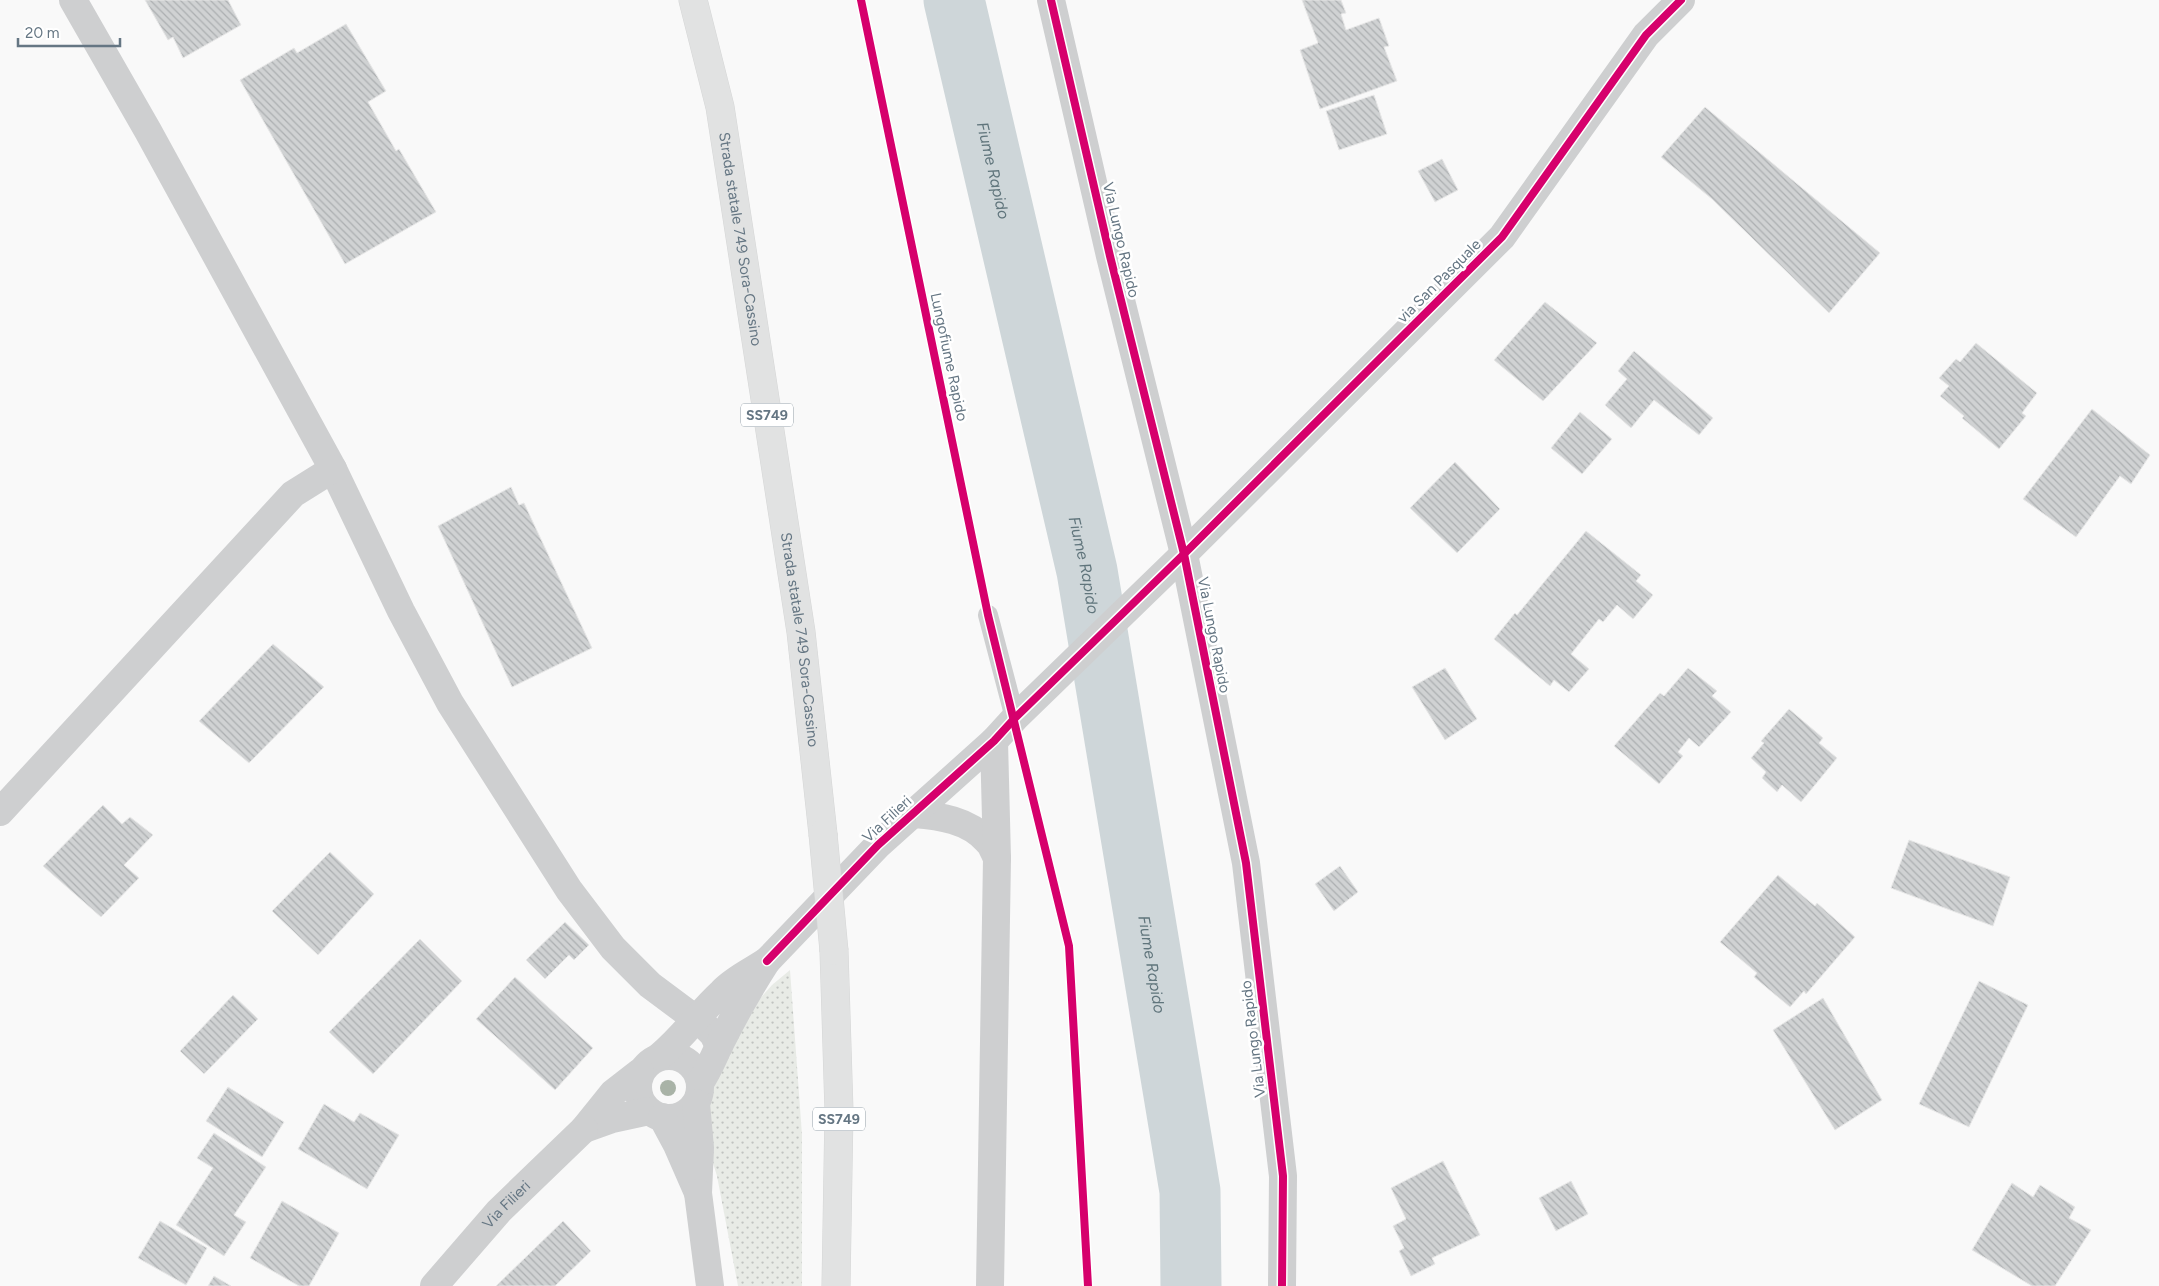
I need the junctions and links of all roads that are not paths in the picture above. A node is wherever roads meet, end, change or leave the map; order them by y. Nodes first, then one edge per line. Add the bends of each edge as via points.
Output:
1 (73, 0) edge
2 (693, 0) edge
3 (1051, 0) edge
4 (1681, 0) edge
5 (333, 469) junction
6 (1175, 562) junction
7 (988, 615) road end
8 (1023, 710) junction
9 (994, 740) junction
10 (0, 812) edge
11 (914, 814) junction
12 (997, 858) junction
13 (767, 961) junction
14 (694, 1020) junction
15 (719, 1046) junction
16 (650, 1064) junction
17 (698, 1093) junction
18 (656, 1114) junction
19 (584, 1129) junction
20 (698, 1193) junction
21 (434, 1286) edge
22 (710, 1286) edge
23 (836, 1286) edge
24 (990, 1286) edge
25 (1282, 1286) edge

1 - 5 street
2 - 23 highway, Strada statale 749 Sora-Cassino / SS749, bridge via 720,107 801,632 824,834 834,951 839,1111
3 - 6 street, Via Lungo Rapido
4 - 6 street, via San Pasquale via 1646,35 1502,237
5 - 10 street via 293,494
5 - 14 street via 401,611 450,703 569,890 613,948 650,985
6 - 8 street, via San Pasquale
6 - 25 street, Via Lungo Rapido via 1246,862 1283,1176
7 - 8 lane
8 - 9 street, Via Filieri
9 - 11 street, Via Filieri
9 - 12 street
11 - 12 street via 941,816 964,824 987,840
11 - 13 street, Via Filieri via 878,845
12 - 24 street
13 - 14 street, Via Filieri via 724,990
13 - 15 street, Via Filieri
14 - 15 street via 713,1034
14 - 16 street, Via Filieri via 678,1042
15 - 17 street, Via Filieri
16 - 17 street via 671,1055 691,1063 697,1072
16 - 18 street via 637,1082 638,1093 641,1103
16 - 19 street, Via Filieri via 613,1093
17 - 18 street via 689,1112 679,1117
17 - 20 street
18 - 19 street, Via Filieri via 612,1119
18 - 20 street via 678,1146
19 - 21 street, Via Filieri via 499,1211
20 - 22 street

